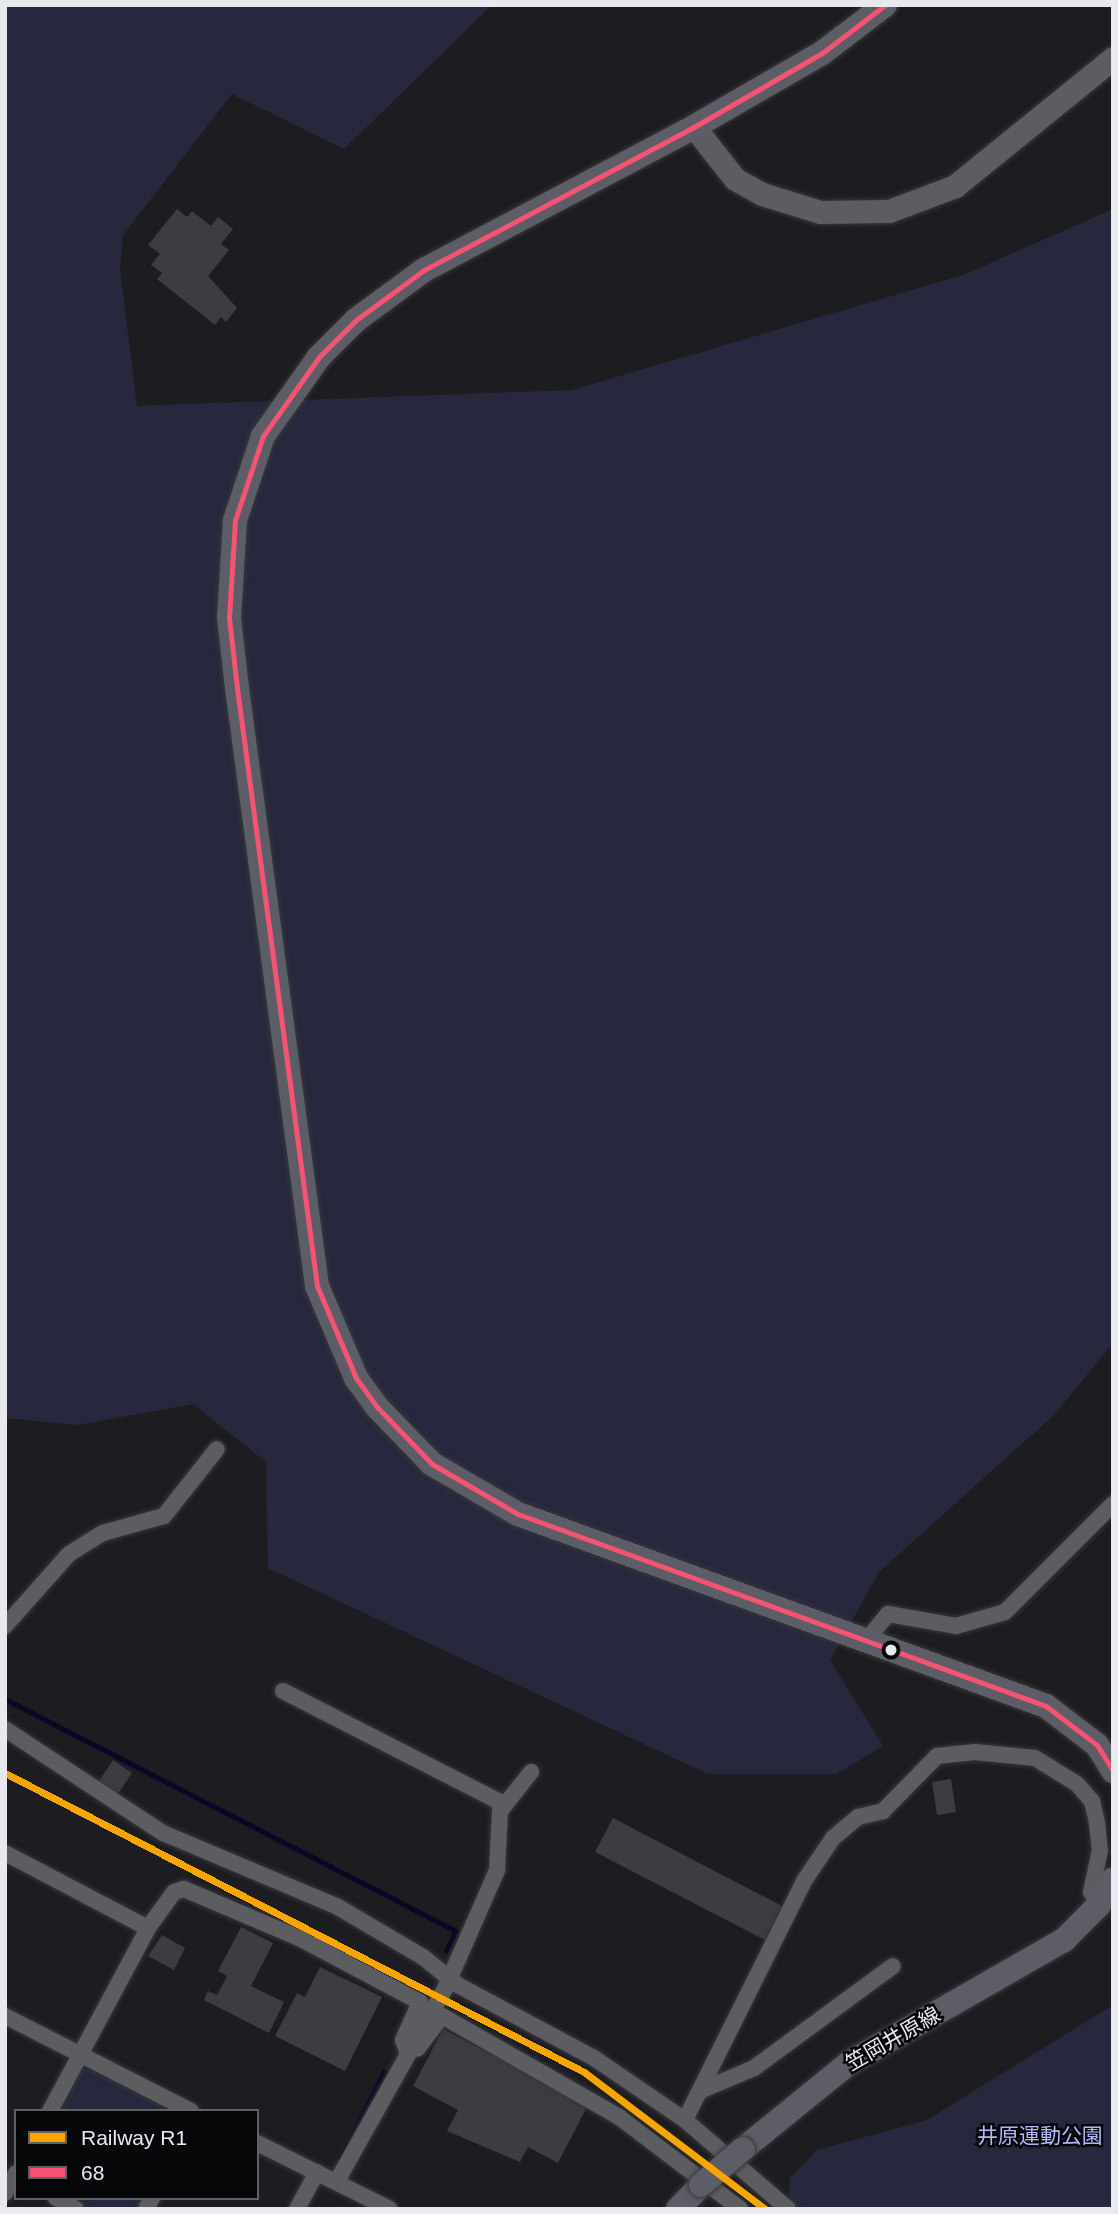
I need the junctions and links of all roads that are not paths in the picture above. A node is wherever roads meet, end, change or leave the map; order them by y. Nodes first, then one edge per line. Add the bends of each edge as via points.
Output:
1 (885, 5) edge
2 (1113, 58) edge
3 (694, 127) junction
4 (217, 1449) dead end
5 (1113, 1504) edge
6 (5, 1626) edge
7 (866, 1640) junction
8 (283, 1691) dead end
9 (5, 1729) edge
10 (531, 1772) dead end
11 (1113, 1772) edge
12 (504, 1804) junction
13 (5, 1853) edge
14 (1113, 1880) edge
15 (1099, 1905) junction
16 (148, 1928) junction
17 (893, 1966) dead end
18 (449, 1978) junction
19 (5, 2016) edge
20 (407, 2051) junction
21 (80, 2054) junction
22 (700, 2091) junction
23 (51, 2109) edge
24 (187, 2109) edge
25 (685, 2120) junction
26 (259, 2144) edge
27 (317, 2172) junction
28 (13, 2174) edge
29 (337, 2182) junction
30 (5, 2193) edge
31 (60, 2200) edge
32 (736, 2208) edge
33 (76, 2209) edge
34 (297, 2209) edge
35 (390, 2209) edge
36 (678, 2209) edge
37 (788, 2209) edge

1 - 3 main road via 822,53
2 - 3 street via 1065,91 955,186 889,211 820,212 762,194 735,179
3 - 7 main road via 424,270 356,320 319,357 263,436 235,520 229,565 236,677 309,1242 317,1286 356,1378 432,1464 506,1508
4 - 6 street via 164,1516 103,1533 69,1554
5 - 7 street via 1005,1612 956,1626 888,1615
7 - 11 main road via 1046,1706 1097,1745
8 - 12 street
9 - 18 street via 144,1822 338,1907
10 - 12 street
12 - 18 street via 497,1870
13 - 16 street
14 - 15 main road, 笠岡井原線
15 - 22 street via 1091,1892 1100,1850 1097,1823 1092,1801 1077,1784 1035,1758 975,1752 937,1756 883,1811 858,1818 833,1838 804,1881
15 - 36 main road, 笠岡井原線, bridge via 1055,1946 849,2063 743,2148
16 - 20 street via 174,1892 184,1889 299,1938 420,2002 403,2040
16 - 21 street
17 - 22 street via 754,2068
18 - 20 street
18 - 25 street via 594,2058
19 - 21 street
20 - 29 street
20 - 32 street via 418,2048 442,2017 619,2117
21 - 23 street
21 - 24 street
22 - 25 street
25 - 37 street
26 - 27 street
27 - 29 street
27 - 34 street
28 - 30 street
29 - 35 street
31 - 33 street

